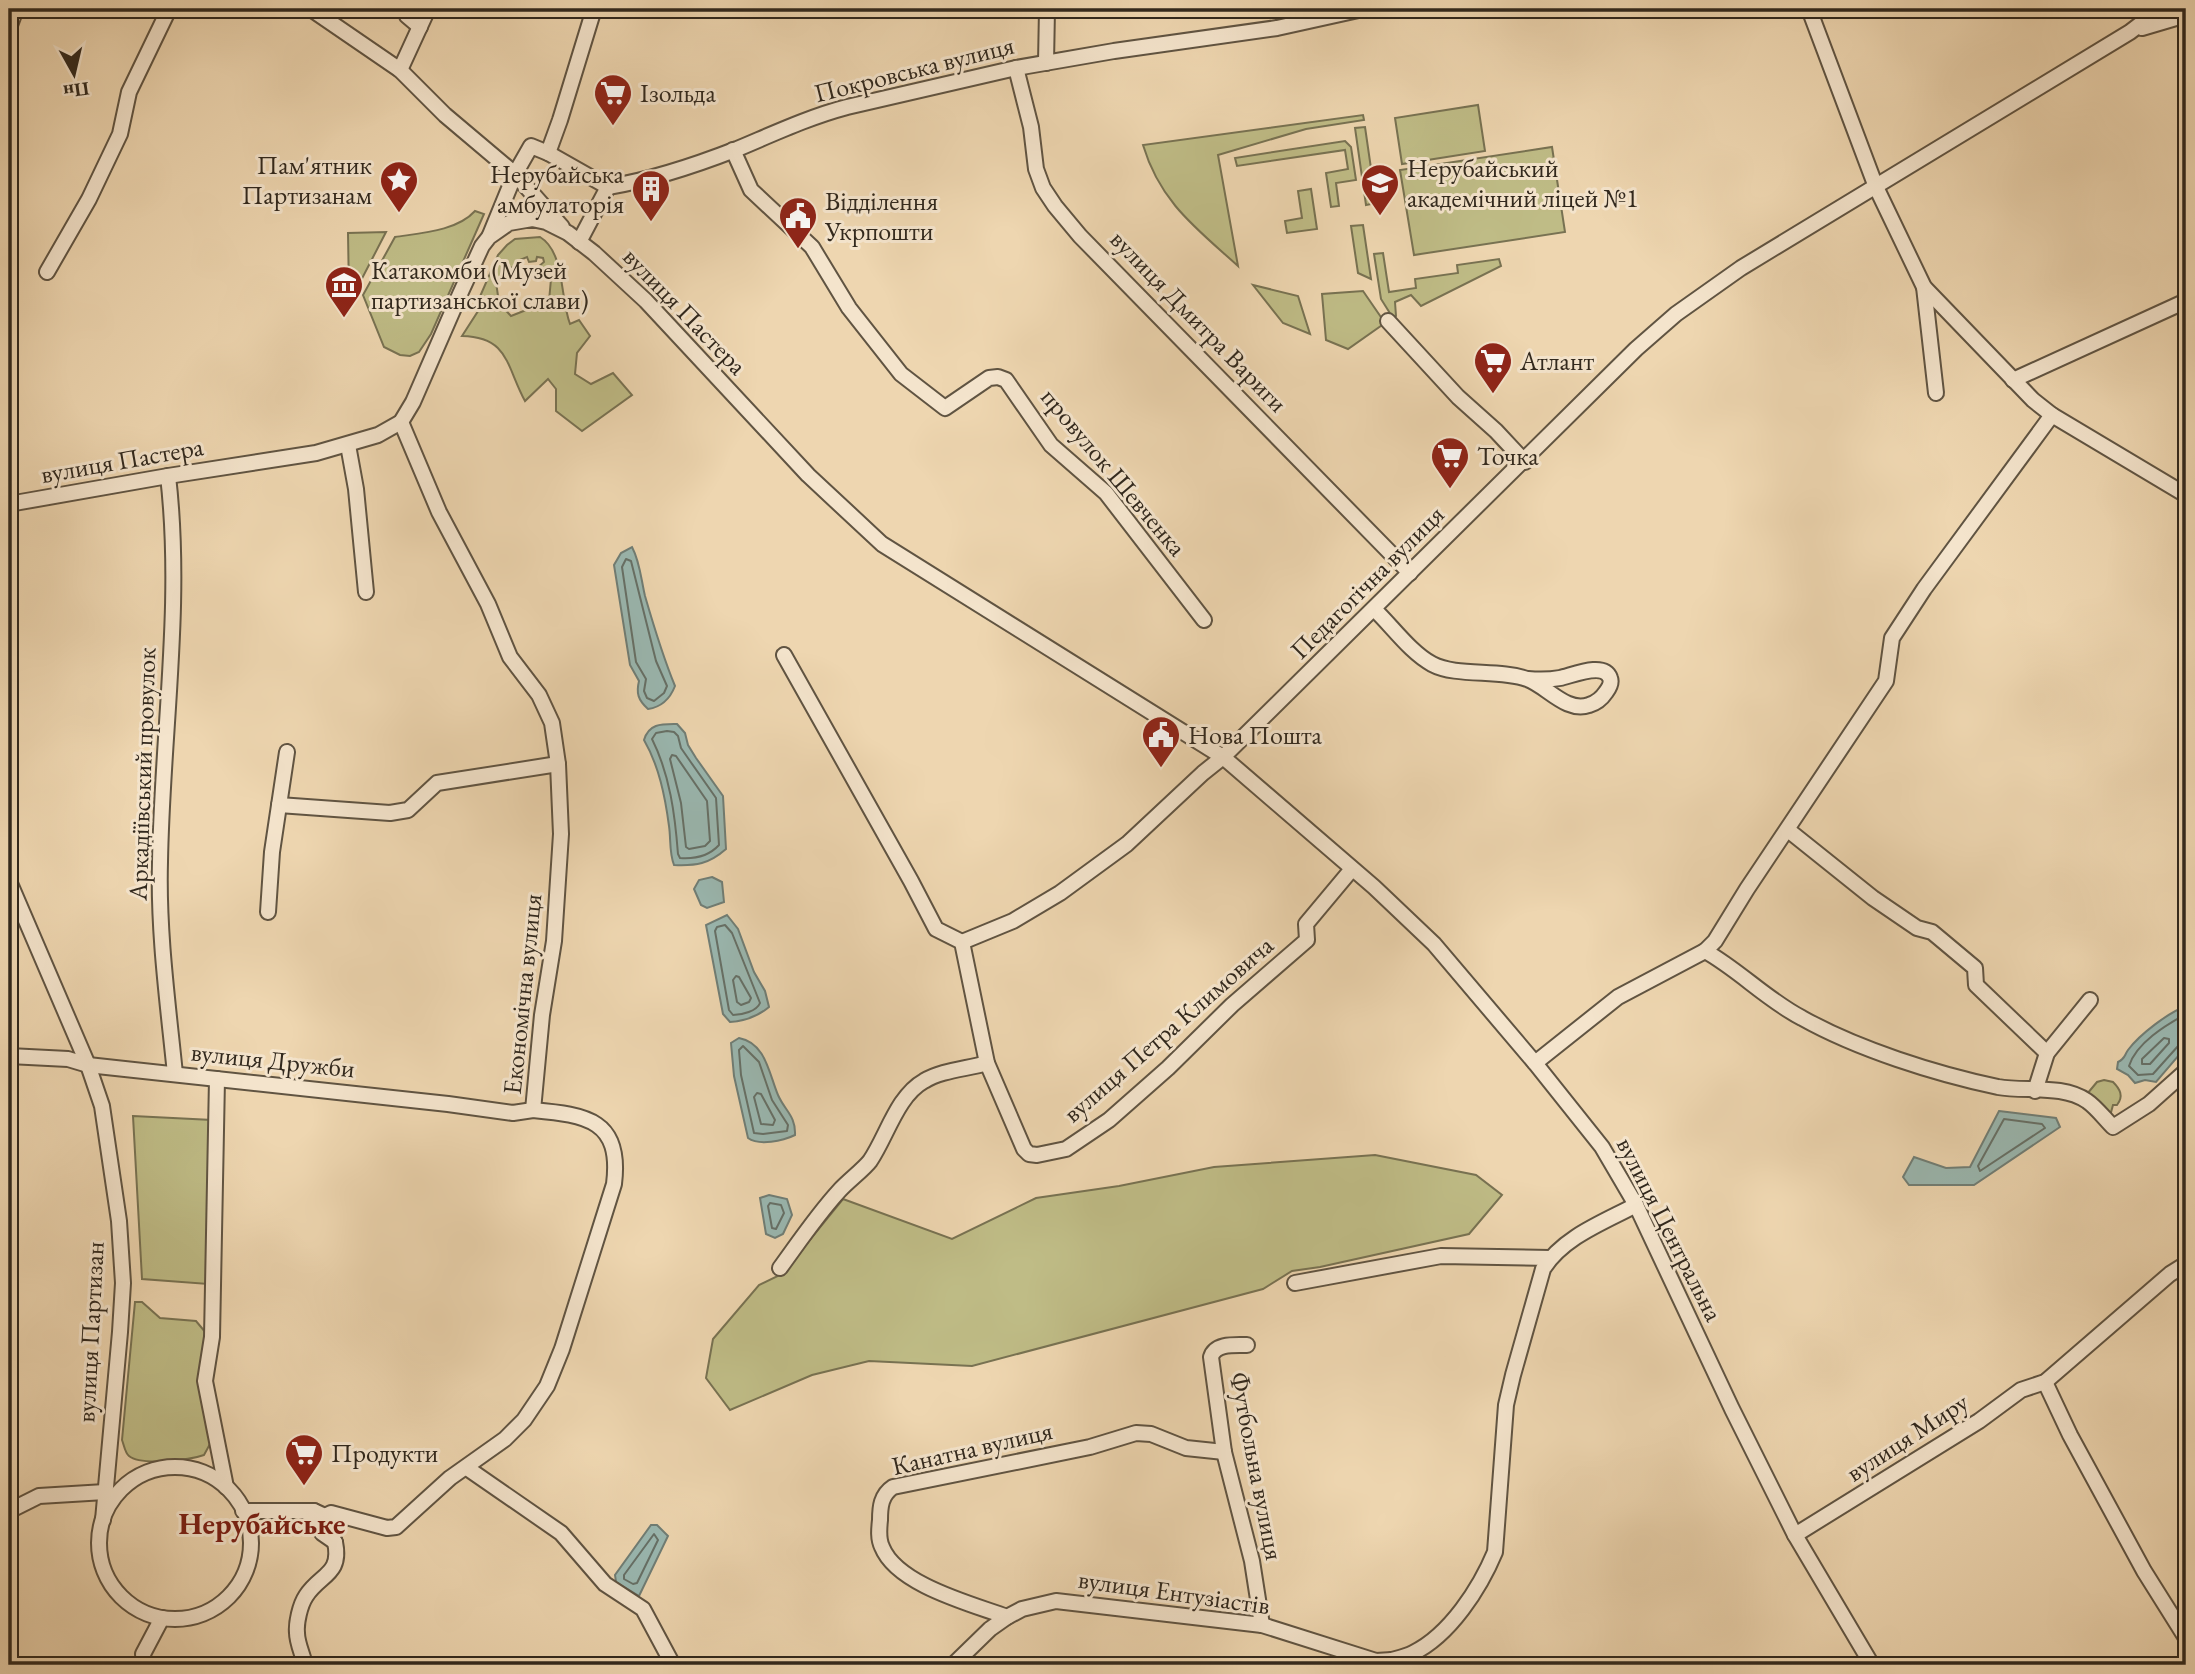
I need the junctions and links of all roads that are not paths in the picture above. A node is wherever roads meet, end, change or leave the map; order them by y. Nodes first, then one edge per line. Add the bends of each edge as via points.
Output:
1 (16, 9) edge
2 (169, 9) edge
3 (311, 9) edge
4 (405, 9) edge
5 (429, 9) edge
6 (594, 9) edge
7 (1047, 9) edge
8 (1363, 9) edge
9 (1809, 9) edge
10 (2160, 9) edge
11 (2186, 15) edge
12 (419, 27) junction
13 (9, 28) edge
14 (2130, 32) junction
15 (1046, 63) junction
16 (1016, 68) junction
17 (400, 70) junction
18 (733, 150) junction
19 (548, 153) junction
20 (515, 174) junction
21 (608, 187) junction
22 (1876, 187) junction
23 (489, 237) junction
24 (573, 237) junction
25 (47, 272) dead end
26 (1924, 287) junction
27 (2186, 301) edge
28 (1388, 321) dead end
29 (2013, 380) junction
30 (1936, 393) dead end
31 (2052, 415) junction
32 (401, 422) junction
33 (348, 445) junction
34 (1525, 462) junction
35 (168, 476) junction
36 (2186, 495) edge
37 (9, 504) edge
38 (1410, 573) junction
39 (366, 592) dead end
40 (1374, 609) junction
41 (1204, 620) dead end
42 (784, 655) dead end
43 (1528, 680) junction
44 (287, 752) dead end
45 (1223, 757) junction
46 (558, 764) junction
47 (279, 805) junction
48 (1788, 830) junction
49 (1352, 869) junction
50 (9, 881) edge
51 (268, 912) dead end
52 (962, 942) junction
53 (1705, 951) junction
54 (2090, 1000) dead end
55 (2047, 1053) junction
56 (9, 1056) edge
57 (987, 1063) junction
58 (1535, 1063) junction
59 (88, 1065) junction
60 (2186, 1071) edge
61 (175, 1074) junction
62 (217, 1079) junction
63 (2035, 1091) junction
64 (533, 1110) junction
65 (1636, 1205) junction
66 (1550, 1258) junction
67 (2186, 1264) edge
68 (780, 1268) dead end
69 (1295, 1283) dead end
70 (1247, 1345) dead end
71 (2045, 1382) junction
72 (1224, 1452) junction
73 (467, 1468) junction
74 (226, 1487) junction
75 (106, 1492) junction
76 (9, 1511) edge
77 (243, 1511) junction
78 (319, 1516) junction
79 (345, 1518) junction
80 (103, 1520) junction
81 (1795, 1535) junction
82 (335, 1542) junction
83 (1007, 1617) junction
84 (162, 1618) junction
85 (1262, 1625) junction
86 (2186, 1638) edge
87 (1375, 1663) edge
88 (1399, 1663) edge
89 (144, 1665) edge
90 (305, 1665) edge
91 (673, 1665) edge
92 (953, 1665) edge
93 (1872, 1665) edge

1 - 13 street
2 - 25 street via 129,92 120,134
3 - 17 street
4 - 12 street
5 - 12 street
6 - 19 street
7 - 15 street
8 - 15 street, Покровська вулиця via 1277,29
9 - 22 street
10 - 14 street
11 - 14 street
12 - 17 street
14 - 22 street, Педагогічна вулиця
15 - 16 street, Покровська вулиця
16 - 18 street, Покровська вулиця via 825,113
16 - 38 street, вулиця Дмитра Вариги via 1036,169 1055,206
17 - 20 street via 445,116
18 - 21 street, Покровська вулиця
18 - 41 street, провулок Шевченка via 751,190 811,247 849,308 901,374 945,408 989,378 1006,380 1051,444 1106,493
19 - 20 street via 531,146
19 - 21 street
20 - 23 street
20 - 24 street
21 - 24 street
22 - 26 street
22 - 34 street, Педагогічна вулиця via 1741,268 1676,314
23 - 24 street, вулиця Пастера via 509,223 533,219
23 - 32 street
24 - 45 street, вулиця Пастера via 646,301 808,475 882,544
26 - 29 street
26 - 30 street
27 - 29 street
28 - 34 street
29 - 31 street
31 - 36 street
31 - 48 street via 1892,638 1886,681
32 - 33 street, вулиця Пастера
32 - 46 street, Економічна вулиця via 510,657 546,709
33 - 35 street, вулиця Пастера
33 - 39 street
34 - 38 street, Педагогічна вулиця
35 - 37 street, вулиця Пастера
35 - 61 street, Аркадіївський провулок via 173,584 159,866
38 - 40 street, Педагогічна вулиця
40 - 43 street via 1432,664
40 - 45 street, Педагогічна вулиця
42 - 52 street via 936,929
43 - 43 street via 1577,707 1595,703 1610,686 1606,673 1597,670
44 - 47 street
45 - 49 street, вулиця Центральна
45 - 52 street via 1127,844 1060,893 1013,921
46 - 47 street via 438,783 408,810 390,813
46 - 64 street, Економічна вулиця via 558,889
47 - 51 street
48 - 53 street
48 - 55 street via 1873,898 1917,928 1932,932 1975,968 1976,985
49 - 57 street, вулиця Петра Климовича via 1306,924 1307,940 1119,1111 1066,1149 1037,1155 1024,1149
49 - 58 street, вулиця Центральна via 1434,944
50 - 59 street, вулиця Партизан
52 - 57 street, вулиця Петра Климовича
53 - 58 street via 1618,997
53 - 63 street via 1800,1018 1838,1035 1905,1061 1995,1086
54 - 55 street
55 - 63 street
56 - 59 street, вулиця Дружби via 68,1059
57 - 68 street via 923,1081 904,1101 869,1163 811,1224
58 - 65 street, вулиця Центральна via 1602,1147
59 - 61 street, вулиця Дружби
59 - 75 street, вулиця Партизан via 102,1106 123,1283
60 - 63 street via 2149,1104 2113,1127 2086,1100 2066,1092
61 - 62 street, вулиця Дружби
62 - 64 street, вулиця Дружби via 513,1112
62 - 74 street via 212,1337 205,1381
64 - 73 street, Економічна вулиця via 579,1116 605,1133 615,1149 614,1184 547,1385 515,1430
65 - 66 street via 1572,1239
65 - 81 street, вулиця Центральна
66 - 69 street via 1441,1256
66 - 88 street via 1536,1291 1506,1405 1495,1552 1456,1619
67 - 71 street, вулиця Миру
70 - 72 street, Футбольна вулиця via 1217,1348 1211,1357
71 - 81 street, вулиця Миру via 2021,1390
71 - 86 street via 2138,1559
72 - 83 street, Канатна вулиця via 1186,1448 1136,1433 885,1492 879,1537 888,1559 910,1577
72 - 85 street, Футбольна вулиця via 1252,1561
73 - 79 street, Економічна вулиця via 396,1527
73 - 91 street via 561,1533 605,1584 643,1609
74 - 77 street
74 - 80 street via 194,1470 156,1470 122,1489
75 - 76 street via 39,1496
75 - 80 street, вулиця Партизан
77 - 78 street, Економічна вулиця
77 - 84 street via 251,1549 235,1589 206,1612 189,1618
78 - 79 street, Економічна вулиця
78 - 82 street via 322,1533
79 - 82 street via 347,1532
80 - 84 street via 100,1556 110,1583 134,1607
81 - 93 street, вулиця Центральна
82 - 90 street via 338,1555 332,1571 306,1595 300,1611 297,1633
83 - 85 street, вулиця Ентузіастів via 1056,1601
83 - 92 street, вулиця Ентузіастів
84 - 89 street via 143,1654
85 - 87 street, вулиця Ентузіастів
87 - 88 street, вулиця Ентузіастів

